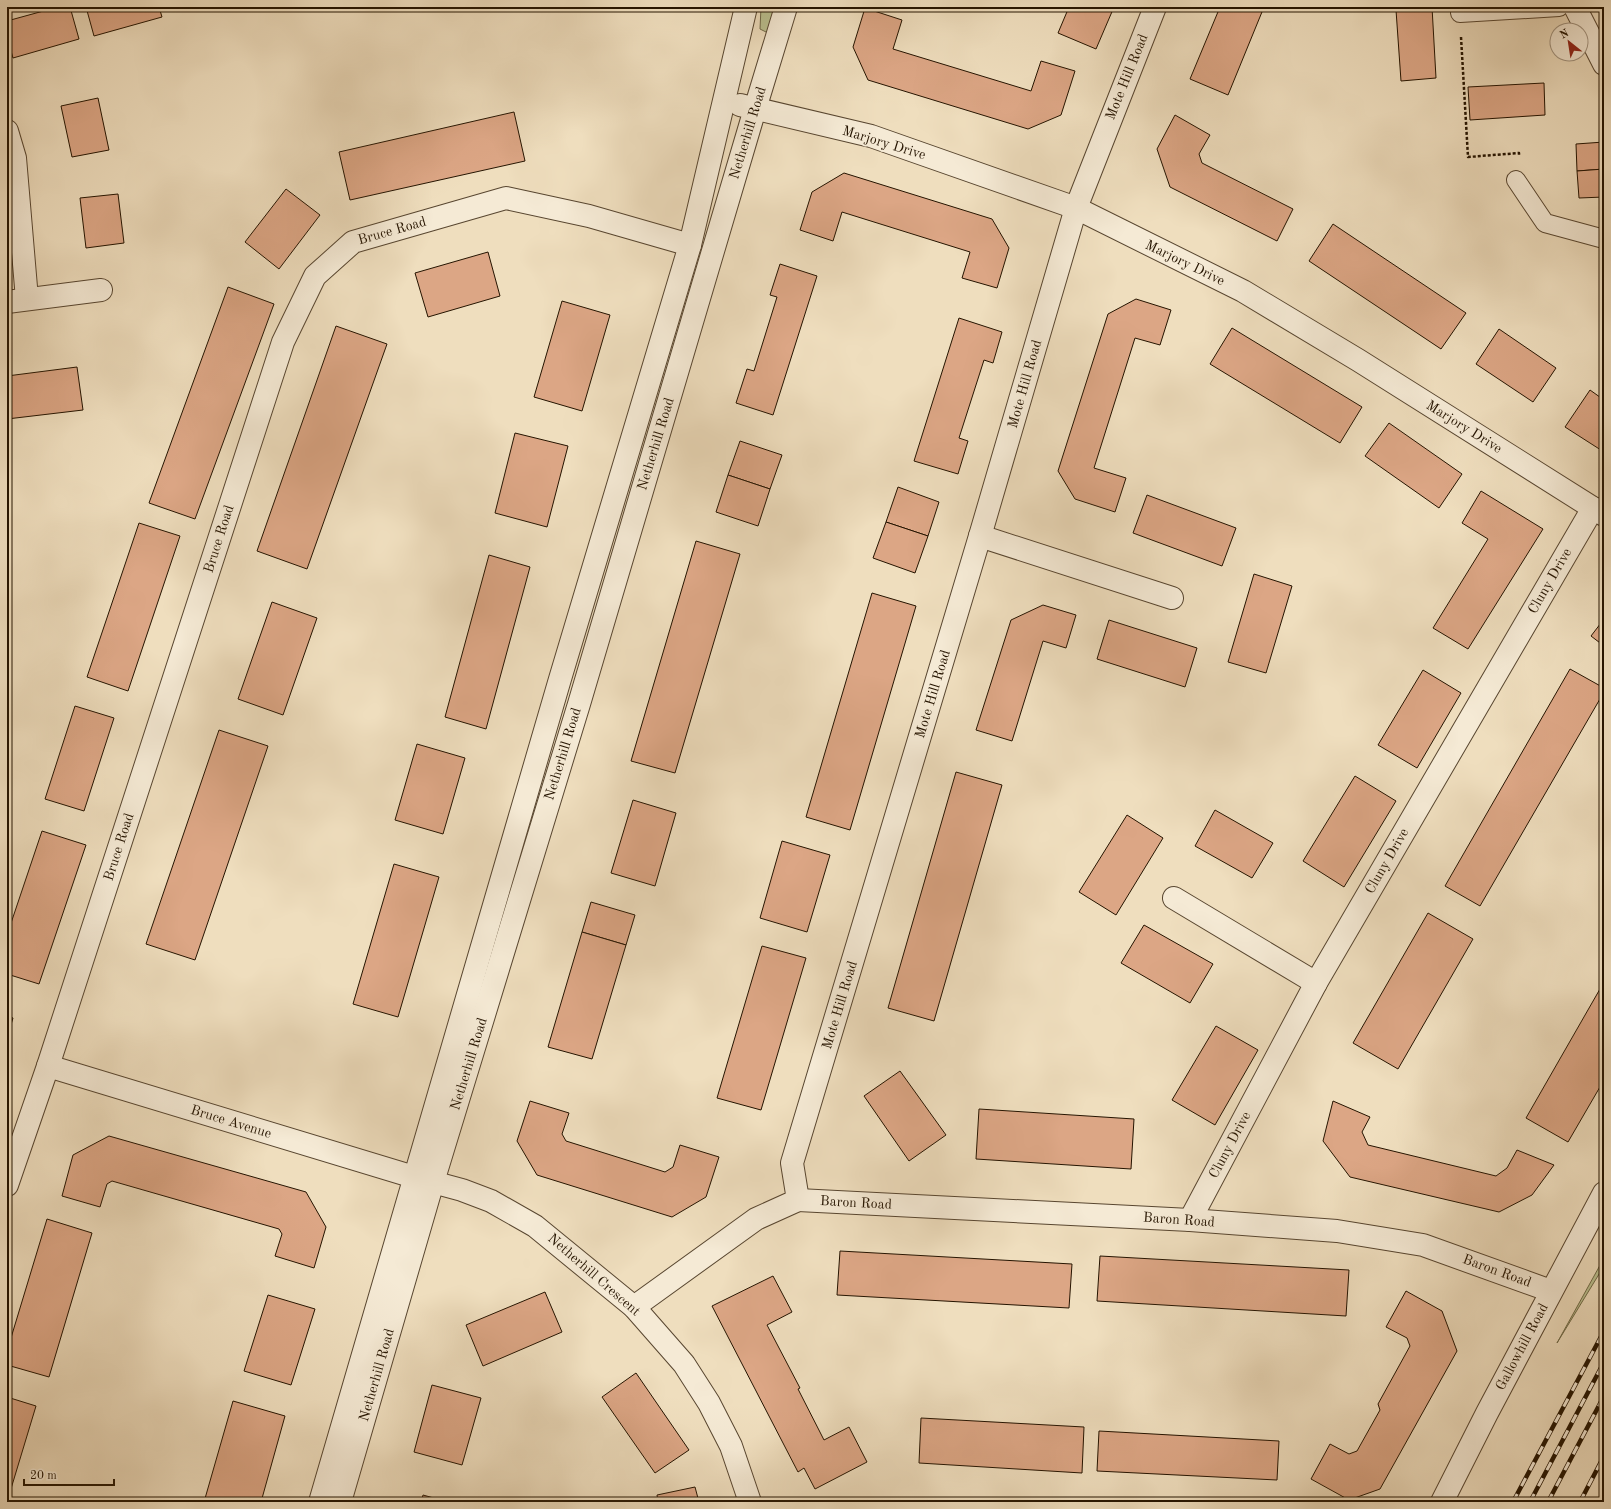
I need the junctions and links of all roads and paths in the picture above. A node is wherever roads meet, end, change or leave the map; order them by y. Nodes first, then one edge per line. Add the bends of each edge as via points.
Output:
1 (746, 7) edge
2 (786, 7) edge
3 (1155, 7) edge
4 (1559, 7) edge
5 (1575, 7) edge
6 (1460, 13) joint
7 (1604, 64) edge
8 (724, 101) junction
9 (755, 109) junction
10 (7, 131) edge
11 (1516, 180) joint
12 (1076, 208) junction
13 (1604, 239) edge
14 (690, 245) junction
15 (101, 290) dead end
16 (17, 301) edge
17 (1599, 511) edge
18 (980, 536) junction
19 (1172, 598) dead end
20 (1174, 898) dead end
21 (1316, 983) junction
22 (48, 1066) junction
23 (423, 1179) junction
24 (7, 1185) edge
25 (1604, 1193) edge
26 (798, 1200) junction
27 (1190, 1220) junction
28 (1551, 1291) junction
29 (634, 1308) junction
30 (320, 1502) edge
31 (340, 1502) edge
32 (750, 1502) edge
33 (1442, 1502) edge

1 - 8 street, Netherhill Road
2 - 9 street, Netherhill Road
3 - 12 street, Mote Hill Road
4 - 6 lane
5 - 7 street
6 - 11 path via 1468,157 1519,153
8 - 9 street, Marjory Drive
8 - 14 street, Netherhill Road
9 - 12 street, Marjory Drive via 871,136
9 - 23 street, Netherhill Road via 583,689
10 - 16 street via 15,158
11 - 13 lane via 1545,222
12 - 17 street, Marjory Drive via 1242,291 1358,360
12 - 18 street, Mote Hill Road
14 - 22 street, Bruce Road via 589,216 506,198 353,242 315,276 283,342
14 - 23 street, Netherhill Road via 560,679
15 - 16 street
17 - 21 street, Cluny Drive
18 - 19 street
18 - 26 street, Mote Hill Road via 792,1163
20 - 21 street
21 - 27 street, Cluny Drive
22 - 23 street, Bruce Avenue
22 - 24 street, Bruce Road
23 - 29 street, Netherhill Crescent via 491,1201 536,1226
23 - 30 street, Netherhill Road
23 - 31 street, Netherhill Road
25 - 28 street, Gallowhill Road
26 - 27 street, Baron Road
26 - 29 street via 756,1219
27 - 28 street, Baron Road via 1337,1232 1423,1244
28 - 33 street, Gallowhill Road
29 - 32 street, Netherhill Crescent via 684,1364 709,1403 731,1446

